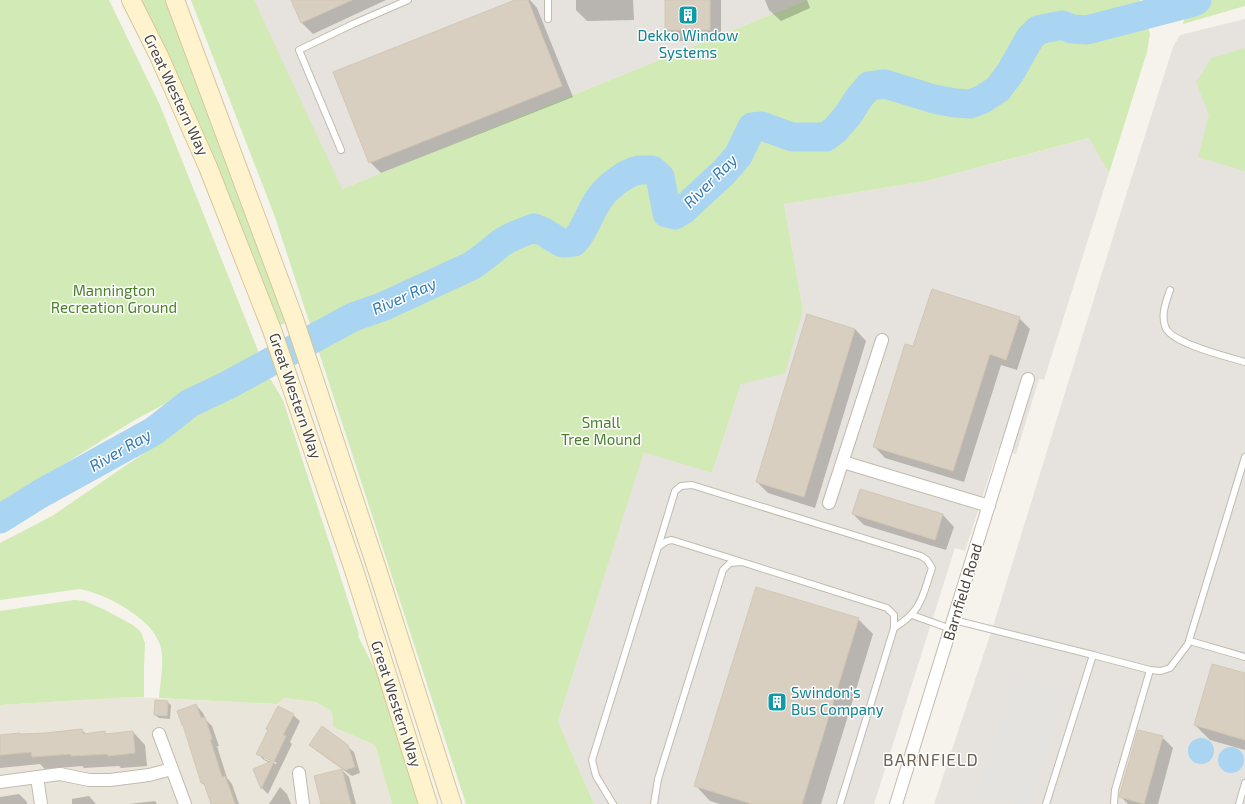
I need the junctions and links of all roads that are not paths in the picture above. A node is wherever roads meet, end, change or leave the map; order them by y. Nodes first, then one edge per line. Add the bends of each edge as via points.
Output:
1 (131, 0) edge
2 (175, 0) edge
3 (408, 0) edge
4 (548, 0) edge
5 (548, 19) dead end
6 (341, 150) dead end
7 (1170, 290) dead end
8 (882, 340) dead end
9 (1245, 362) edge
10 (1028, 379) dead end
11 (1245, 457) edge
12 (843, 462) junction
13 (830, 503) dead end
14 (989, 506) junction
15 (658, 547) junction
16 (742, 562) junction
17 (912, 615) junction
18 (952, 625) junction
19 (894, 628) junction
20 (1190, 641) junction
21 (1093, 654) junction
22 (1245, 658) edge
23 (1150, 670) junction
24 (159, 734) dead end
25 (172, 769) junction
26 (299, 773) dead end
27 (38, 777) junction
28 (0, 782) edge
29 (1245, 783) edge
30 (41, 804) edge
31 (185, 804) edge
32 (303, 804) edge
33 (428, 804) edge
34 (452, 804) edge
35 (613, 804) edge
36 (654, 804) edge
37 (840, 804) edge
38 (896, 804) edge
39 (1046, 804) edge
40 (1114, 804) edge
41 (1239, 804) edge

1 - 33 main road, Great Western Way via 206,160 272,330 358,584
2 - 34 main road, Great Western Way via 294,320
3 - 6 lane via 299,50
4 - 5 lane
7 - 9 lane via 1163,315 1165,328 1173,337 1186,344
8 - 12 street
10 - 14 street, Barnfield Road
11 - 20 lane
12 - 13 street
12 - 14 street
14 - 18 street, Barnfield Road
15 - 16 lane via 672,540
15 - 17 lane via 675,491 681,486 692,485 921,556 932,568 920,602
15 - 35 lane via 592,760 596,776
16 - 19 lane via 887,608 894,615
16 - 36 lane via 730,563 723,570 658,778
17 - 18 lane
17 - 19 lane
18 - 21 lane
18 - 38 street, Barnfield Road
19 - 37 lane
20 - 22 lane
20 - 23 lane via 1170,668 1161,672
21 - 23 lane
21 - 39 lane
23 - 40 lane via 1115,790
24 - 25 street
25 - 27 street via 104,780 89,780 60,774
25 - 31 street
26 - 32 street
27 - 28 street
27 - 30 street
29 - 41 lane

